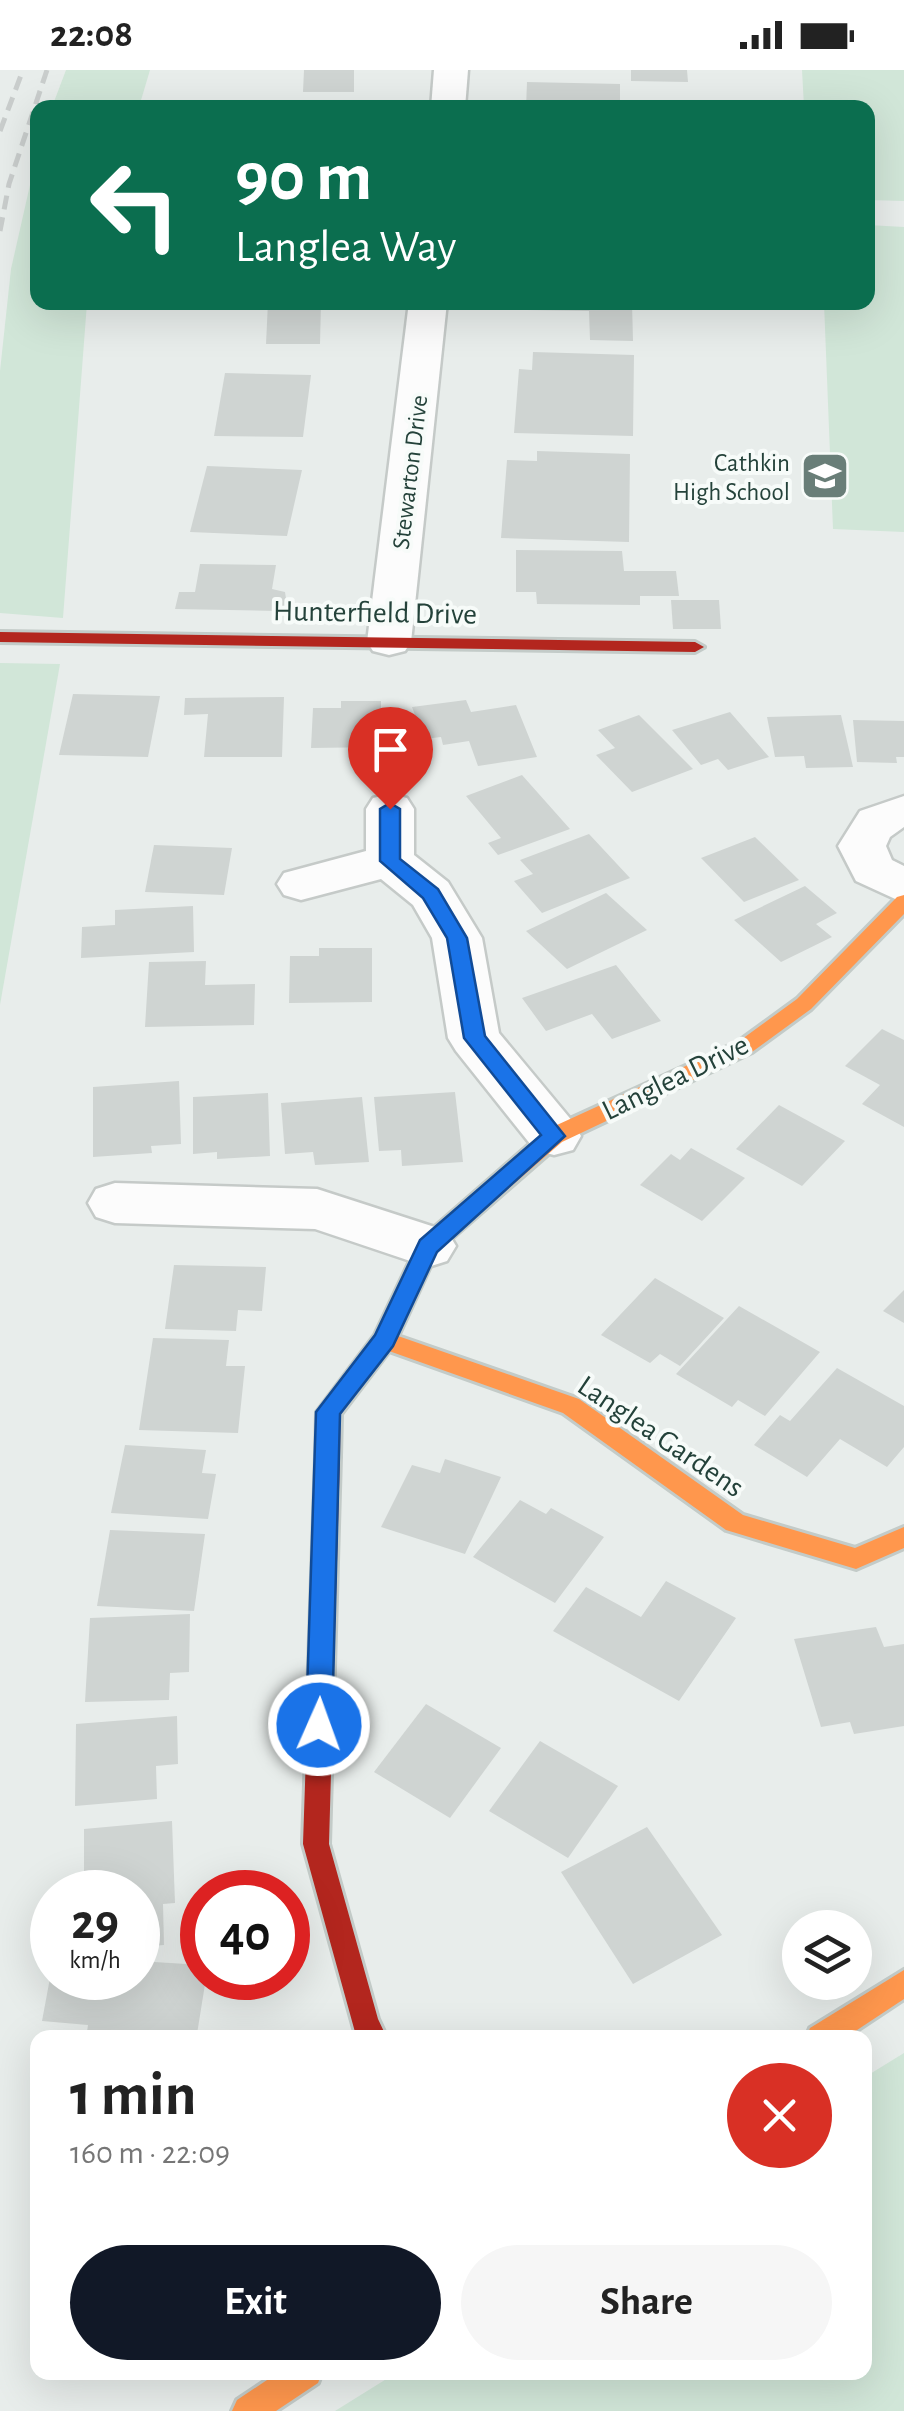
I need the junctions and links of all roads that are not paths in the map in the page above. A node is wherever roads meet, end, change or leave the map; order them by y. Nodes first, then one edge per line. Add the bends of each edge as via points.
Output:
1 (450, 70) edge
2 (448, 100) edge
3 (427, 310) edge
4 (0, 637) edge
5 (389, 642) junction
6 (694, 647) dead end
7 (390, 809) dead end
8 (904, 812) edge
9 (390, 861) junction
10 (301, 884) dead end
11 (904, 887) edge
12 (904, 902) edge
13 (554, 1136) junction
14 (114, 1203) dead end
15 (428, 1246) junction
16 (384, 1340) junction
17 (904, 1537) edge
18 (904, 1983) edge
19 (369, 2030) edge
20 (832, 2030) edge
21 (295, 2380) edge
22 (248, 2411) edge

1 - 2 street
3 - 5 street, Stewarton Drive
4 - 5 street, Hunterfield Drive
5 - 6 street, Hunterfield Drive
7 - 9 street
8 - 11 street via 869,827 862,846 874,870
9 - 10 street
9 - 13 street via 431,894 457,938 474,1038
12 - 13 street, Langlea Drive via 804,1004 745,1047
13 - 15 street, Langlea Drive
14 - 15 street via 317,1209
15 - 16 street, Langlea Drive
16 - 17 street, Langlea Gardens via 571,1406 734,1523 856,1559
16 - 19 street, Langlea Drive via 328,1412 316,1844
18 - 20 street
21 - 22 street

